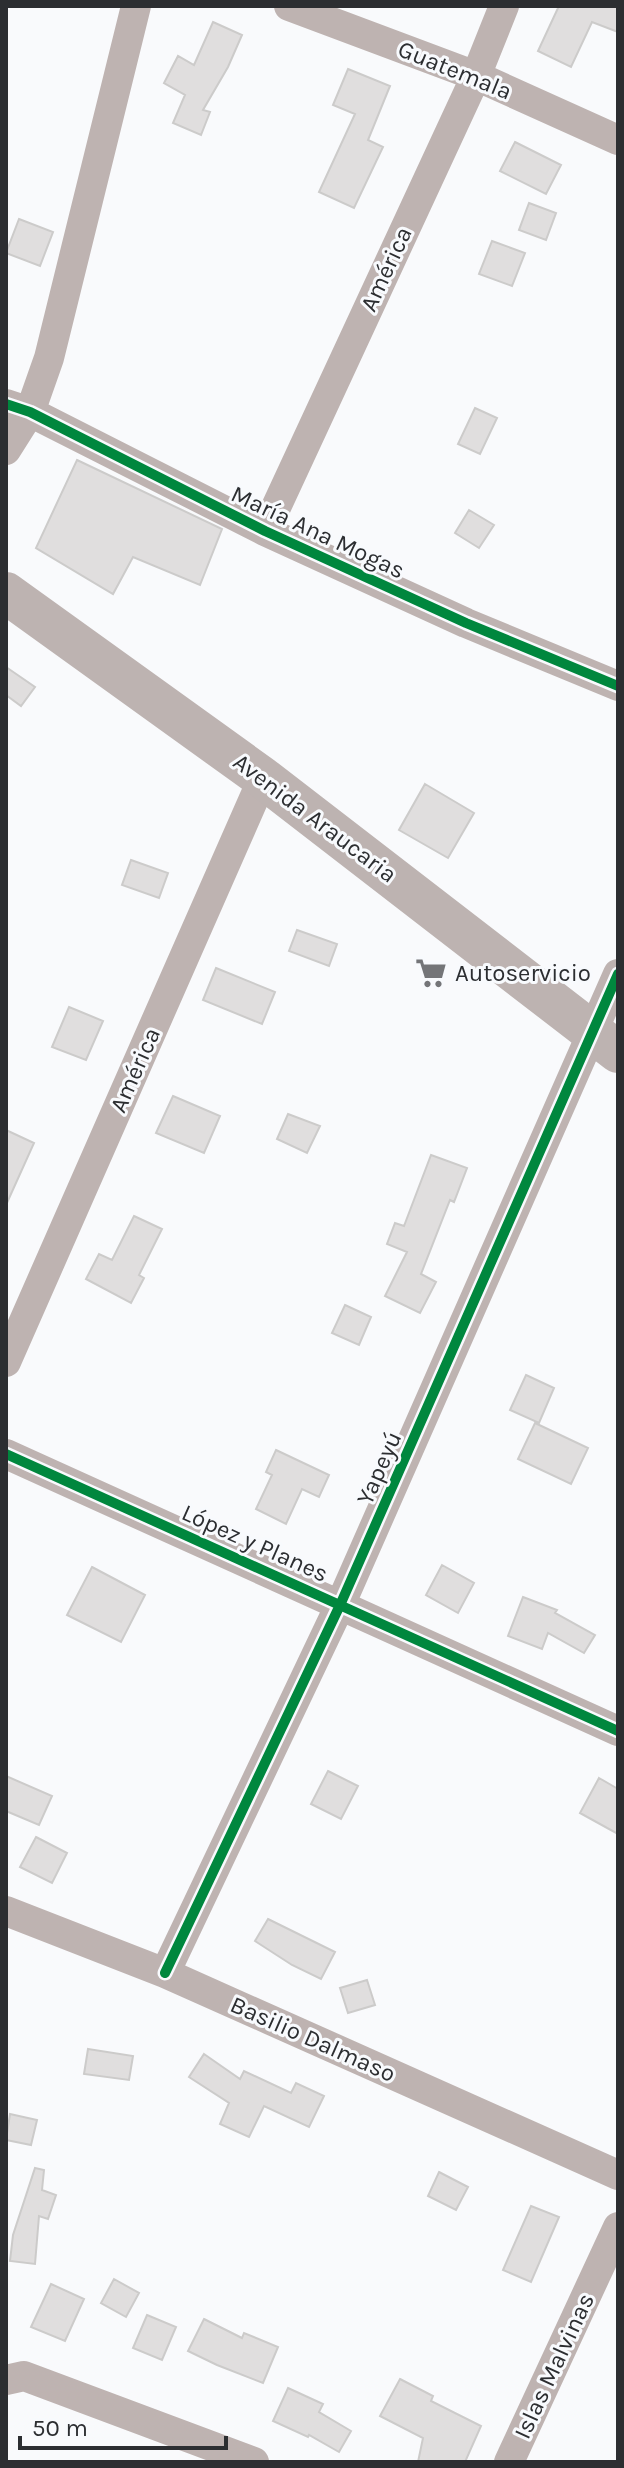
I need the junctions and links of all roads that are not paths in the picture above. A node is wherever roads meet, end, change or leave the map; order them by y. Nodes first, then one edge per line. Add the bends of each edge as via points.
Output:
1 (136, 6) edge
2 (289, 6) edge
3 (504, 6) edge
4 (476, 76) junction
5 (618, 140) edge
6 (18, 408) edge
7 (6, 450) edge
8 (265, 531) junction
9 (6, 593) edge
10 (618, 686) edge
11 (263, 778) junction
12 (618, 974) edge
13 (606, 1042) edge
14 (6, 1362) edge
15 (6, 1454) edge
16 (341, 1603) junction
17 (618, 1731) edge
18 (6, 1911) edge
19 (165, 1973) junction
20 (618, 2175) edge
21 (618, 2227) edge
22 (12, 2373) edge
23 (254, 2462) edge
24 (509, 2462) edge

1 - 6 street via 49,358
2 - 4 street, Guatemala
3 - 4 street, América
4 - 5 street, Guatemala
4 - 8 street, América
6 - 7 street
6 - 8 street, María Ana Mogas
8 - 10 street, María Ana Mogas
9 - 11 main road, Avenida Araucaria
11 - 13 main road, Avenida Araucaria
11 - 14 street, América
12 - 13 street, Yapeyú
13 - 16 street, Yapeyú
15 - 16 street, López y Planes
16 - 17 street, López y Planes
16 - 19 street, Yapeyú
18 - 19 street, Basilio Dalmaso
19 - 20 street, Basilio Dalmaso
21 - 24 street, Islas Malvinas
22 - 23 street

